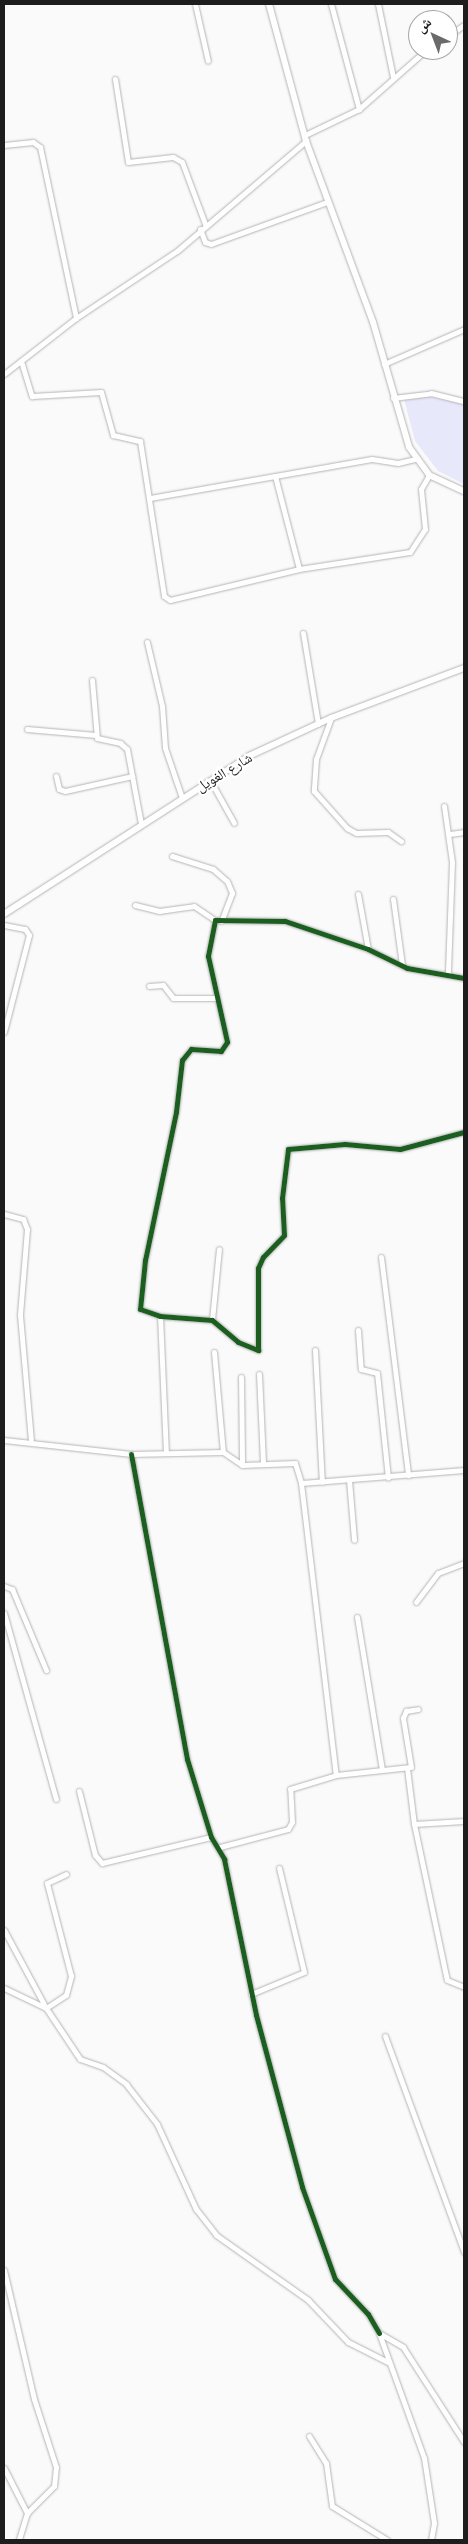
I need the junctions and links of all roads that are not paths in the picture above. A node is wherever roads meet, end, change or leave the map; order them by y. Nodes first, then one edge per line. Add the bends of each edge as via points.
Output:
1 (195, 4) edge
2 (270, 4) edge
3 (331, 4) edge
4 (378, 4) edge
5 (414, 60) edge
6 (208, 61) dead end
7 (393, 77) junction
8 (115, 79) dead end
9 (359, 109) junction
10 (306, 138) junction
11 (4, 145) edge
12 (327, 202) junction
13 (203, 227) junction
14 (76, 318) junction
15 (464, 330) edge
16 (21, 361) junction
17 (384, 364) junction
18 (4, 374) edge
19 (393, 398) junction
20 (464, 401) edge
21 (415, 459) junction
22 (428, 475) junction
23 (275, 476) junction
24 (464, 491) edge
25 (150, 498) junction
26 (299, 570) junction
27 (302, 633) dead end
28 (147, 642) dead end
29 (464, 668) edge
30 (92, 680) dead end
31 (331, 718) junction
32 (318, 724) junction
33 (28, 729) dead end
34 (96, 735) junction
35 (56, 776) dead end
36 (132, 776) junction
37 (210, 780) junction
38 (182, 798) junction
39 (444, 806) dead end
40 (234, 823) dead end
41 (141, 824) junction
42 (464, 832) edge
43 (450, 834) junction
44 (402, 841) dead end
45 (172, 856) dead end
46 (358, 894) dead end
47 (394, 899) dead end
48 (135, 905) dead end
49 (4, 914) edge
50 (218, 920) junction
51 (4, 925) edge
52 (368, 948) junction
53 (402, 965) junction
54 (448, 974) junction
55 (464, 978) edge
56 (149, 986) dead end
57 (216, 998) junction
58 (4, 1032) edge
59 (464, 1132) edge
60 (4, 1214) edge
61 (219, 1249) dead end
62 (381, 1256) dead end
63 (160, 1316) junction
64 (212, 1320) junction
65 (358, 1330) dead end
66 (315, 1350) dead end
67 (214, 1352) dead end
68 (259, 1374) dead end
69 (241, 1377) dead end
70 (4, 1440) edge
71 (31, 1440) junction
72 (166, 1452) junction
73 (223, 1452) junction
74 (131, 1454) junction
75 (263, 1463) junction
76 (242, 1465) junction
77 (464, 1470) edge
78 (408, 1475) junction
79 (388, 1477) junction
80 (349, 1480) junction
81 (322, 1482) junction
82 (301, 1483) junction
83 (354, 1540) dead end
84 (464, 1563) edge
85 (4, 1586) edge
86 (416, 1602) dead end
87 (4, 1614) edge
88 (357, 1617) dead end
89 (46, 1670) dead end
90 (418, 1708) dead end
91 (407, 1768) junction
92 (382, 1769) junction
93 (336, 1776) junction
94 (79, 1791) dead end
95 (56, 1799) dead end
96 (464, 1821) edge
97 (414, 1824) junction
98 (212, 1837) junction
99 (220, 1847) junction
100 (279, 1868) dead end
101 (66, 1874) dead end
102 (4, 1930) edge
103 (464, 1987) edge
104 (4, 1988) edge
105 (251, 1994) junction
106 (46, 2008) junction
107 (385, 2036) dead end
108 (464, 2252) edge
109 (4, 2270) edge
110 (379, 2332) junction
111 (388, 2362) junction
112 (308, 2436) dead end
113 (464, 2442) edge
114 (4, 2468) edge
115 (27, 2513) junction
116 (20, 2539) edge
117 (388, 2540) edge
118 (431, 2540) edge

1 - 6 street
2 - 10 street
3 - 9 street
4 - 7 street
5 - 7 street
7 - 9 street
8 - 13 street via 128,162 173,157 182,162
9 - 10 street
10 - 12 street
10 - 13 street
11 - 14 street via 33,142 40,147
12 - 13 street via 211,244 205,242
12 - 17 street
13 - 14 street via 156,266
14 - 16 street
15 - 17 street
16 - 18 street
16 - 25 street via 32,396 101,392 113,435 121,440 136,438 143,445
17 - 19 street
19 - 20 street via 431,393
19 - 21 street
21 - 22 street
21 - 23 street via 398,463 372,459
22 - 24 street
22 - 26 street via 422,490 425,529 410,552
23 - 25 street
23 - 26 street
25 - 26 street via 166,599
27 - 32 street
28 - 38 street via 162,706 165,748
29 - 31 street, شارع الغويل
30 - 34 street
31 - 32 street, شارع الغويل
31 - 44 street via 316,759 314,791 347,828 356,833 388,832
32 - 37 street, شارع الغويل
33 - 34 street
34 - 36 street via 100,741 124,746
35 - 36 street via 59,789 65,791
36 - 41 street
37 - 38 street, شارع الغويل
37 - 40 street
38 - 41 street, شارع الغويل
39 - 43 street
41 - 49 street, شارع الغويل
42 - 43 street
43 - 54 street via 453,928
45 - 50 street via 206,866 227,882 232,893
46 - 52 street
47 - 53 street
48 - 50 street via 159,911 194,906
50 - 52 street via 286,921
50 - 57 street via 208,956
51 - 58 street via 25,929 29,935
52 - 53 street
53 - 54 street
54 - 55 street
56 - 57 street via 163,985 173,998
57 - 63 street via 227,1042 221,1050 196,1049 185,1054 173,1129 160,1171 139,1305 143,1312
59 - 64 street via 400,1149 345,1144 288,1149 282,1198 284,1235 262,1257 258,1268 258,1350 238,1342
60 - 71 street via 22,1219 27,1229 20,1315
61 - 64 street
62 - 78 street
63 - 64 street
63 - 72 street
65 - 79 street via 361,1369 377,1372
66 - 81 street
67 - 73 street
68 - 75 street
69 - 76 street
70 - 71 street
71 - 74 street
72 - 73 street
72 - 74 street
73 - 76 street
74 - 98 street via 187,1759
75 - 76 street
75 - 82 street via 295,1463
77 - 78 street
78 - 79 street
79 - 80 street
80 - 81 street
80 - 83 street
81 - 82 street
82 - 93 street
84 - 86 street via 438,1573
85 - 89 street via 12,1588
87 - 95 street
88 - 92 street
90 - 91 street via 406,1711 403,1718 412,1761
91 - 92 street
91 - 97 street
92 - 93 street
93 - 99 street via 290,1789 292,1822 288,1829
94 - 98 street via 95,1855 102,1862
96 - 97 street
97 - 103 street via 447,1980
98 - 99 street
99 - 105 street
100 - 105 street via 304,1972
101 - 106 street via 47,1883 72,1983 66,1996
102 - 106 street
104 - 106 street
105 - 110 street via 325,2258 342,2288 368,2314
106 - 111 street via 80,2059 115,2074 143,2105 170,2147 196,2209 216,2235 308,2300 348,2342
107 - 108 street
109 - 115 street via 34,2399 56,2467 54,2486
110 - 111 street
110 - 113 street via 406,2352
111 - 118 street via 424,2458 434,2523
112 - 117 street via 326,2463 332,2506
114 - 115 street
115 - 116 street

